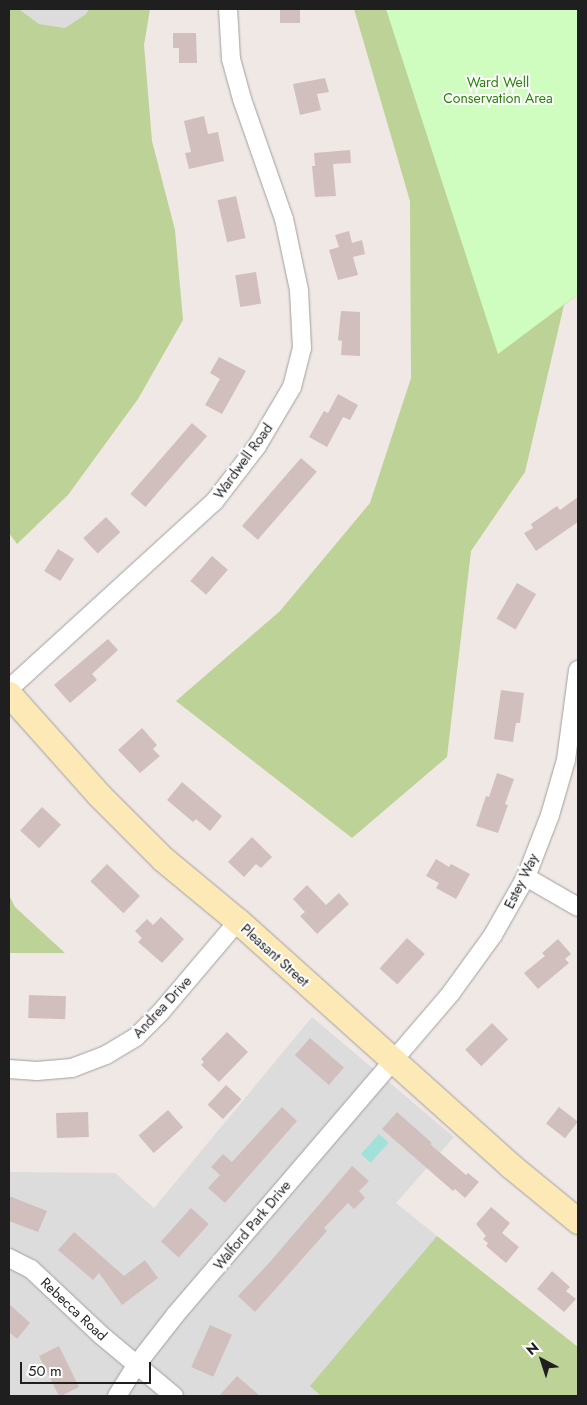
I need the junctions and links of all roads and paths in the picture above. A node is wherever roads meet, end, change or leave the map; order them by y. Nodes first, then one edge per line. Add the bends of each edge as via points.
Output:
1 (228, 9) edge
2 (578, 670) edge
3 (9, 689) edge
4 (9, 694) edge
5 (526, 877) junction
6 (578, 907) edge
7 (238, 921) junction
8 (394, 1059) junction
9 (9, 1069) edge
10 (578, 1221) edge
11 (9, 1258) edge
12 (137, 1364) junction
13 (116, 1396) edge
14 (174, 1396) edge

1 - 3 street, Wardwell Road via 231,59 284,219 299,290 302,348 292,387 258,446 214,502
2 - 5 street, Estey Way via 566,760 550,815
4 - 7 main road, Pleasant Street via 99,795 164,859
5 - 6 street
5 - 8 street, Estey Way via 493,935 451,993
7 - 8 main road, Pleasant Street
7 - 9 street, Andrea Drive via 136,1037 106,1055 72,1068
8 - 10 main road, Pleasant Street via 511,1166
8 - 12 street, Walford Park Drive
11 - 12 street, Rebecca Road via 31,1269 101,1336
12 - 13 street, Walford Park Drive
12 - 14 street, Rebecca Road

